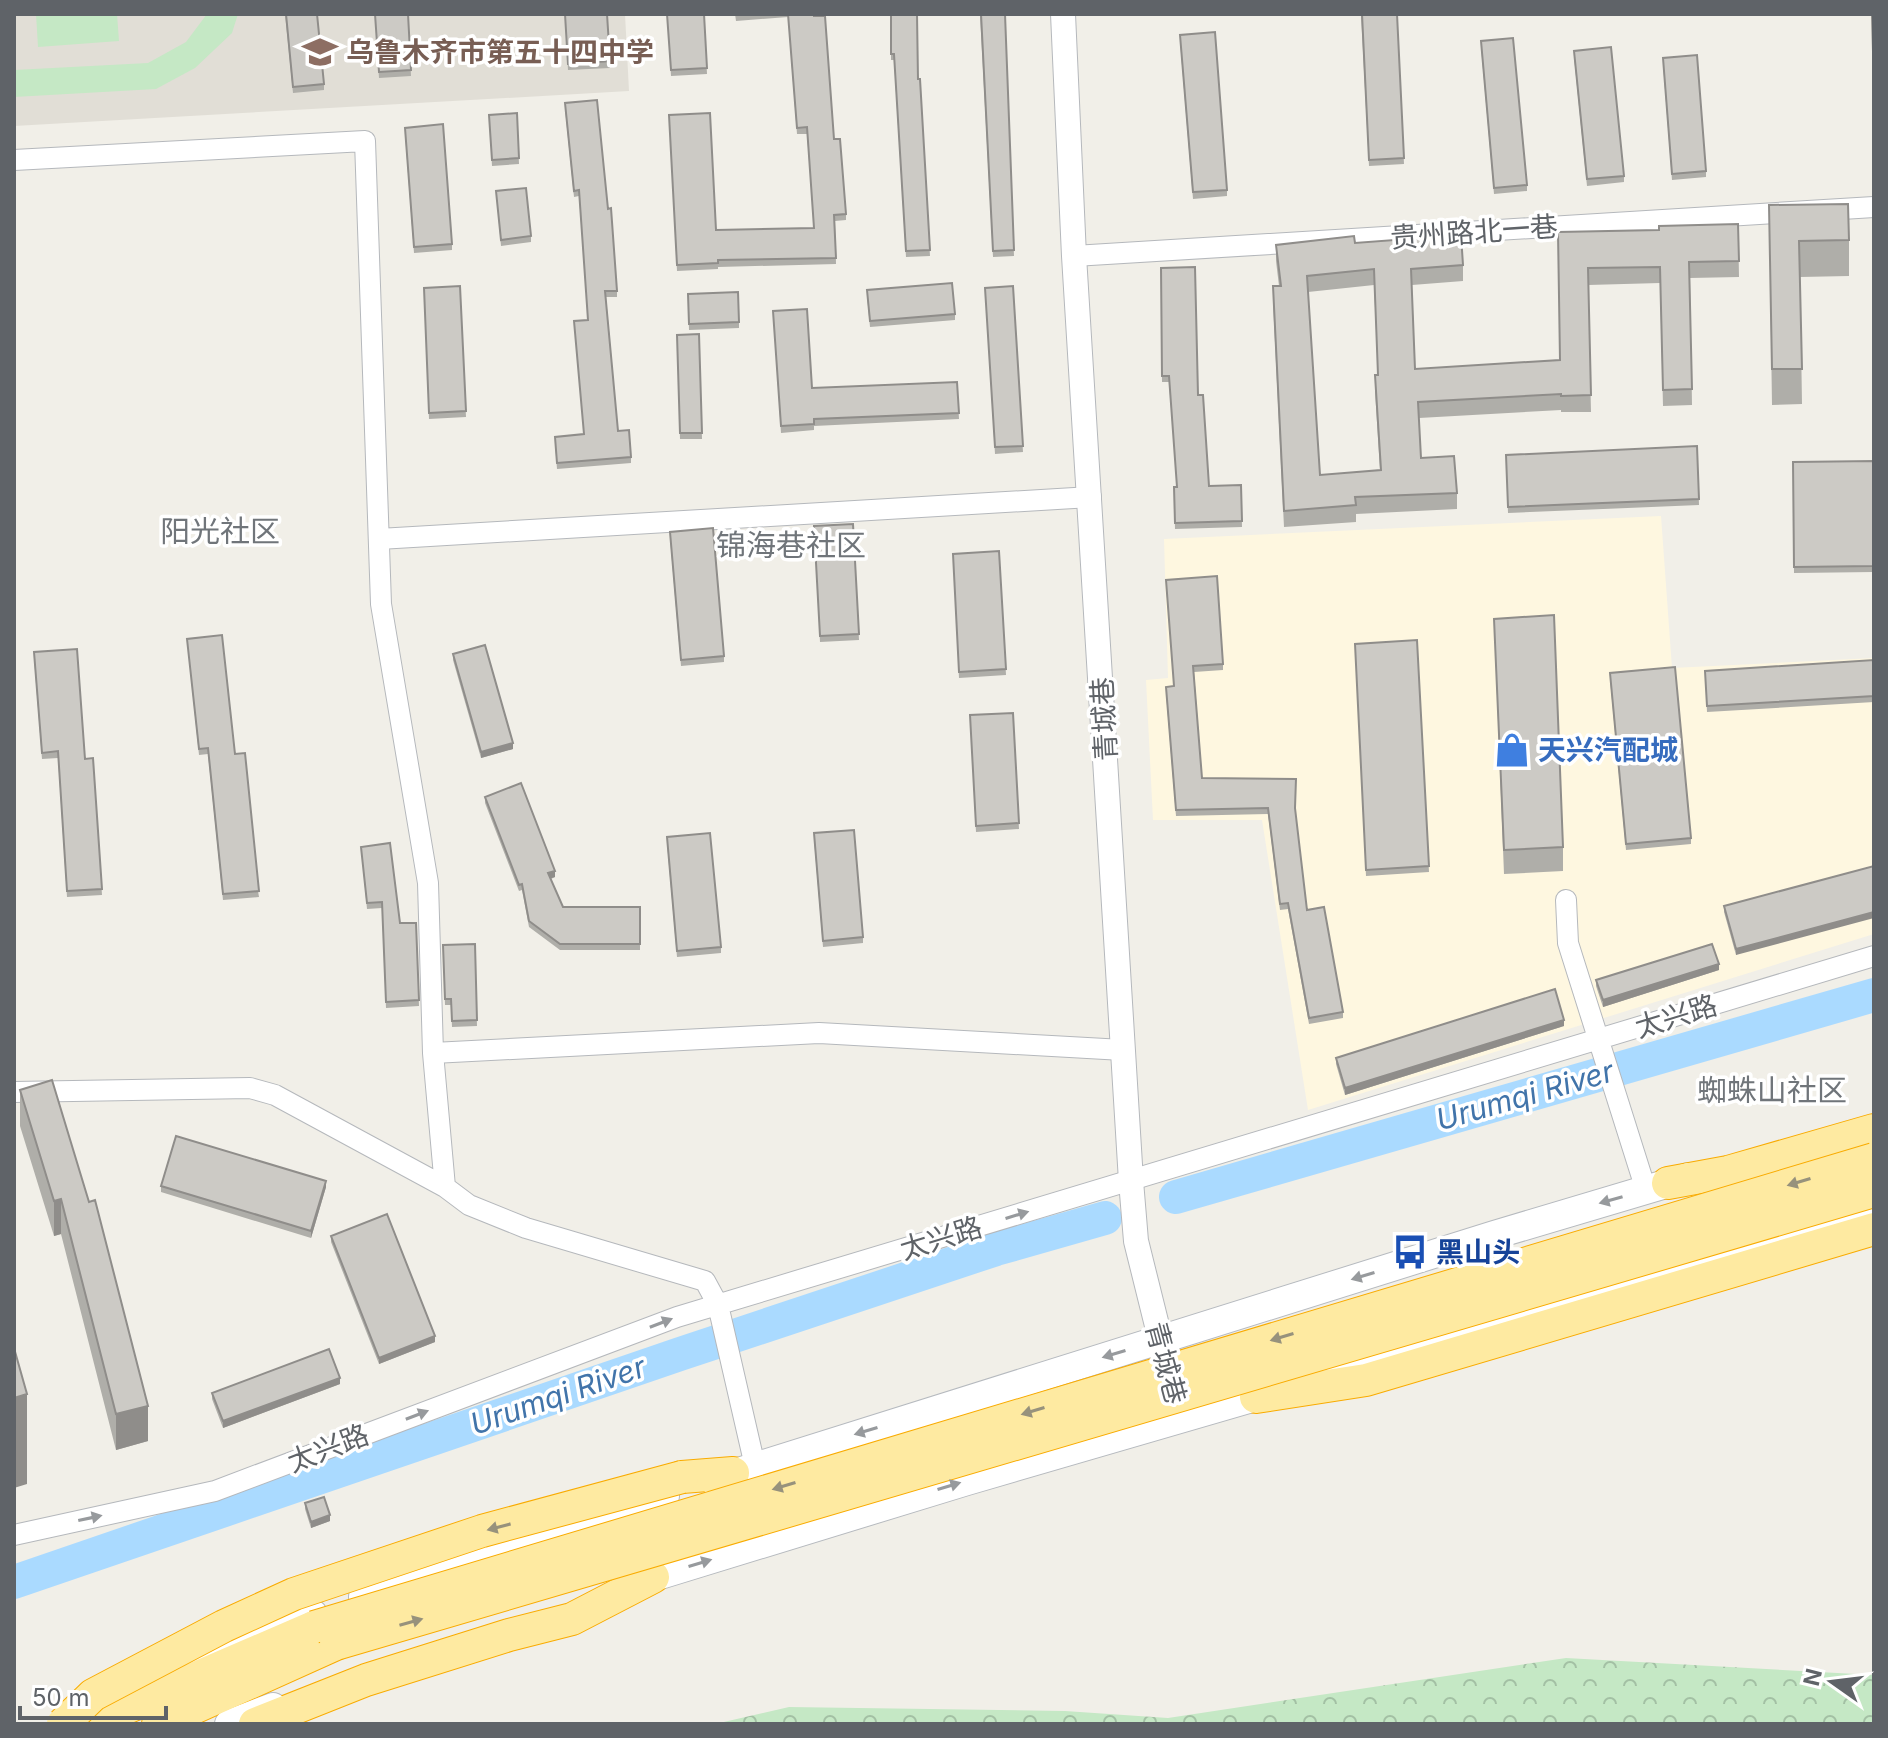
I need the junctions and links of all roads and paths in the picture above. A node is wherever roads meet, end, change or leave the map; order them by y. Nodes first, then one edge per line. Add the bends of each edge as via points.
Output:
1 (1063, 14) edge
2 (14, 160) edge
3 (1874, 207) edge
4 (1074, 256) junction
5 (1091, 497) junction
6 (379, 539) junction
7 (1566, 900) dead end
8 (1874, 956) edge
9 (1602, 1046) junction
10 (1123, 1050) junction
11 (433, 1053) junction
12 (14, 1092) edge
13 (1874, 1122) edge
14 (1874, 1130) edge
15 (1874, 1159) edge
16 (1131, 1181) junction
17 (445, 1187) junction
18 (1657, 1187) junction
19 (1874, 1191) edge
20 (1874, 1213) edge
21 (1874, 1229) edge
22 (718, 1305) junction
23 (1159, 1340) junction
24 (1256, 1397) junction
25 (1181, 1419) junction
26 (744, 1470) junction
27 (14, 1535) edge
28 (653, 1577) junction
29 (43, 1724) edge
30 (63, 1724) edge
31 (89, 1724) edge
32 (158, 1724) edge
33 (229, 1724) edge
34 (255, 1724) edge

1 - 4 street, 青城巷
2 - 6 street via 365,141
3 - 4 street, 贵州路北一巷
4 - 5 street, 青城巷
5 - 6 street
5 - 10 street, 青城巷
6 - 11 street via 381,604 428,883
7 - 9 street via 1568,943
8 - 9 street, 太兴路
9 - 16 street, 太兴路
9 - 18 street
10 - 11 street via 819,1033
10 - 16 street, 青城巷
11 - 17 street
12 - 17 street via 250,1088 275,1095
13 - 18 main road
14 - 18 highway
15 -> 31 highway, bridge via 314,1627
22 -> 16 street, 太兴路
16 - 23 street, 青城巷 via 1136,1241
17 - 22 street via 469,1205 526,1228 705,1281
18 -> 23 main road
32 -> 19 highway, bridge via 336,1644
20 - 24 main road
21 - 24 highway via 1366,1380
22 - 26 street
27 -> 22 street, 太兴路 via 215,1491
23 - 25 street, 青城巷
23 -> 26 main road
24 - 25 main road
28 -> 25 main road
26 - 29 main road via 255,1633
26 -> 30 highway, bridge via 682,1477 482,1531 294,1594 93,1695
28 - 33 main road via 442,1644
28 - 34 highway via 572,1619 366,1680

